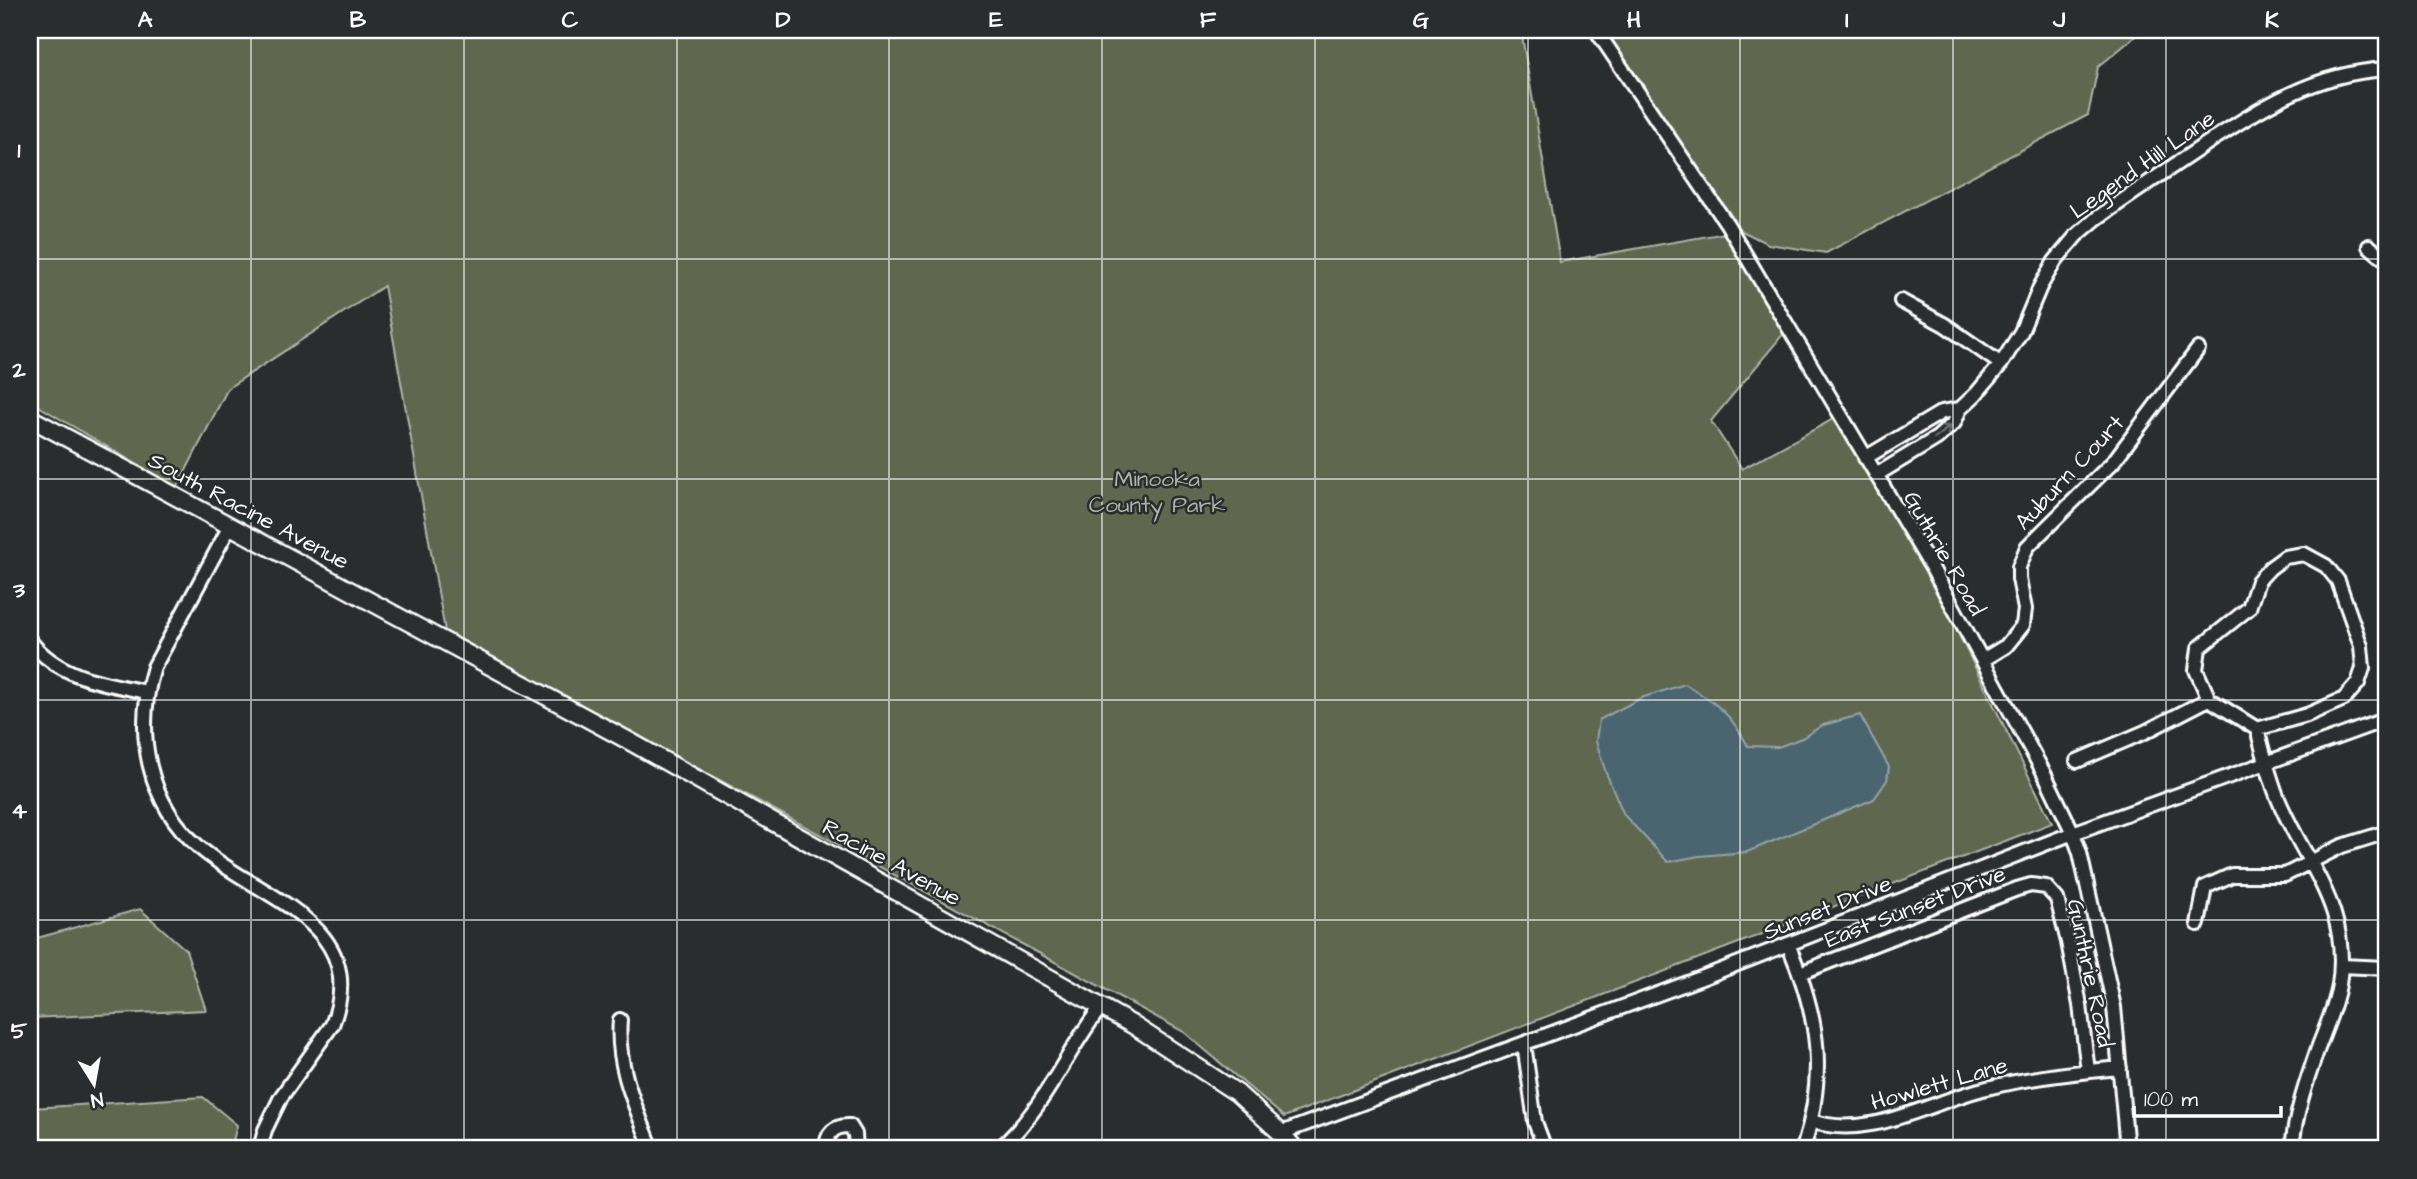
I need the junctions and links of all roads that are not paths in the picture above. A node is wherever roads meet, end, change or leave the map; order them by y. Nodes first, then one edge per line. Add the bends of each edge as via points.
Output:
1 (1596, 30) edge
2 (2387, 69) edge
3 (2369, 246) dead end
4 (2387, 258) edge
5 (1901, 301) dead end
6 (2198, 349) dead end
7 (2001, 363) junction
8 (1960, 409) junction
9 (30, 418) edge
10 (1911, 432) junction
11 (1919, 448) junction
12 (1866, 458) junction
13 (1876, 475) junction
14 (230, 526) junction
15 (30, 641) edge
16 (448, 643) joint
17 (1983, 660) junction
18 (147, 692) junction
19 (2208, 699) junction
20 (2387, 719) edge
21 (2257, 729) junction
22 (2077, 761) dead end
23 (2264, 763) junction
24 (2387, 832) edge
25 (2073, 833) junction
26 (2311, 862) junction
27 (2046, 887) joint
28 (2198, 924) dead end
29 (1788, 944) junction
30 (2341, 966) junction
31 (2387, 968) edge
32 (1800, 973) junction
33 (1101, 1007) junction
34 (620, 1020) dead end
35 (1524, 1044) junction
36 (2120, 1068) junction
37 (2088, 1071) junction
38 (1811, 1121) junction
39 (1282, 1133) junction
40 (260, 1149) edge
41 (652, 1149) edge
42 (826, 1149) edge
43 (856, 1149) edge
44 (999, 1149) edge
45 (1295, 1149) edge
46 (1545, 1149) edge
47 (1803, 1149) edge
48 (2127, 1149) edge
49 (2292, 1149) edge

1 - 12 street, Guthrie Road via 1707,194
2 - 7 street, Legend Hill Lane via 2337,76 2263,106 2097,218 2055,261
3 - 4 street
5 - 7 street
6 - 17 street, Auburn Court via 2113,462 2027,547 2019,567 2024,625 2006,646
7 - 8 street, Legend Hill Lane
8 - 10 street, Legend Hill Lane via 1942,412
11 -> 8 street, Legend Hill Lane via 1949,429
9 - 14 main road, South Racine Avenue
10 - 11 street
10 - 12 street, Legend Hill Lane
11 - 13 street, Legend Hill Lane
12 - 13 street, Guthrie Road
13 - 17 street, Guthrie Road
14 - 16 main road, South Racine Avenue
14 - 18 street via 162,650
15 - 18 street via 43,657 69,673
16 - 33 main road, Racine Avenue
17 - 25 street, Guthrie Road
18 - 40 street via 147,761 170,816 212,858 312,923 331,947 339,971 340,991 332,1025 281,1097
19 - 21 street
19 - 21 street via 2196,670 2199,648 2249,608 2258,581 2285,557 2304,554 2326,566 2338,581 2361,646 2363,668 2358,683 2344,699
19 - 22 street
20 - 23 street, Sunset Drive
21 - 23 street
23 - 25 street, Sunset Drive
23 - 26 street
24 - 26 street via 2342,846
25 - 29 street, Sunset Drive
25 - 36 street, Guthrie Road via 2103,953
26 - 28 street via 2285,875 2221,878 2206,887
26 - 30 street via 2338,922
27 - 32 street, East Sunset Drive via 2017,889
27 - 37 street, Gunthrie Road via 2057,899 2067,942
29 - 32 street
29 - 35 street, Sunset Drive
30 - 31 street
30 - 49 street via 2332,1014 2298,1109
32 - 38 street via 1817,1040
33 - 39 main road, Racine Avenue via 1237,1093
33 - 44 street via 1026,1122
34 - 41 street via 622,1068
35 - 39 street, Sunset Drive
35 - 46 street via 1535,1122
36 - 37 street, Howlett Lane
36 - 48 street, Guthrie Road
37 - 38 street, Howlett Lane via 1985,1088 1875,1125 1839,1127
38 - 47 street
39 - 45 main road, Racine Avenue
42 - 43 street via 832,1130 840,1125 850,1126

